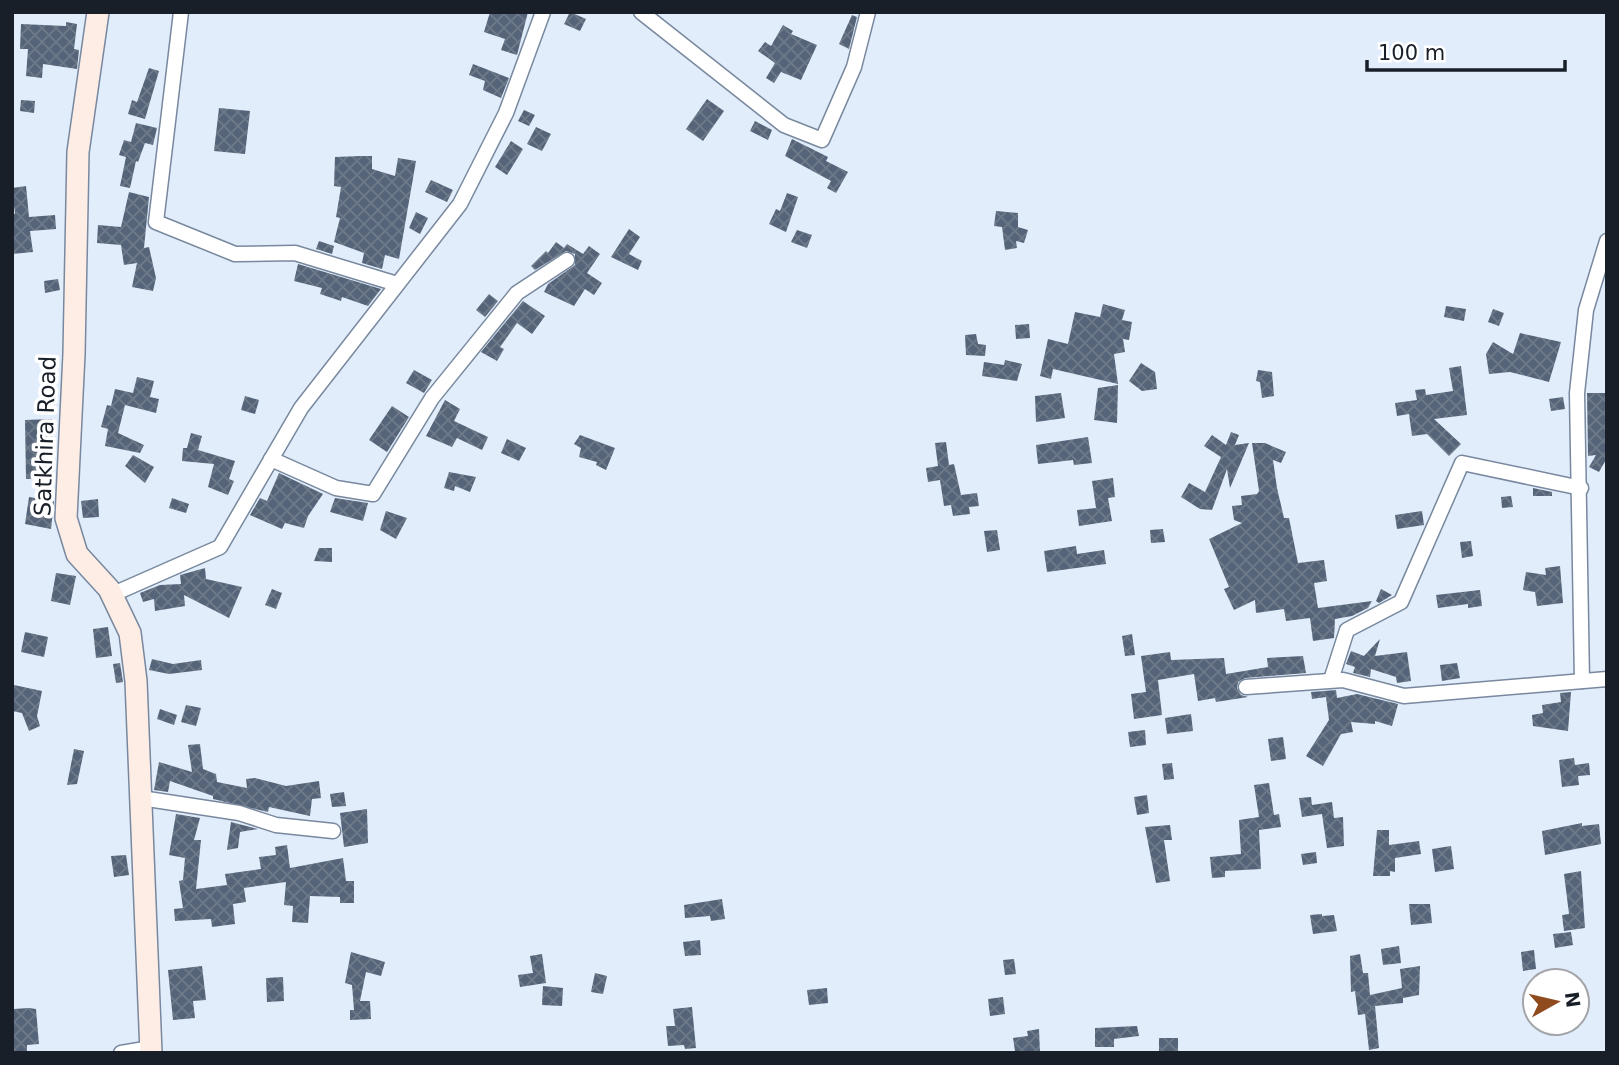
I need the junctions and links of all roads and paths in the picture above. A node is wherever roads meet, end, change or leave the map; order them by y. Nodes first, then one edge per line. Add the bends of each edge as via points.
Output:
1 (98, 12) edge
2 (181, 12) edge
3 (543, 12) edge
4 (641, 12) edge
5 (868, 12) edge
6 (1607, 241) edge
7 (567, 260) dead end
8 (397, 284) junction
9 (271, 458) junction
10 (1581, 488) junction
11 (111, 595) junction
12 (1607, 679) edge
13 (1331, 680) junction
14 (1582, 681) junction
15 (1246, 687) dead end
16 (141, 797) junction
17 (333, 831) dead end
18 (151, 1050) edge
19 (121, 1053) edge

1 - 11 main road, Satkhira Road via 78,152 66,518 77,554
2 - 8 street via 156,222 235,254 295,253
3 - 8 street via 506,113 460,204
4 - 5 street via 784,125 822,139 854,67
6 - 10 street via 1586,310 1577,393
7 - 9 street via 517,293 432,398 373,494 336,488
8 - 9 street via 301,408
9 - 11 street via 220,547
10 - 13 street via 1462,463 1401,602 1347,630
10 - 14 street
11 - 16 main road, Satkhira Road via 130,633
12 - 14 street
13 - 14 street via 1404,696
13 - 15 street
16 - 17 street via 239,813 276,825
16 - 18 main road, Satkhira Road
18 - 19 street

